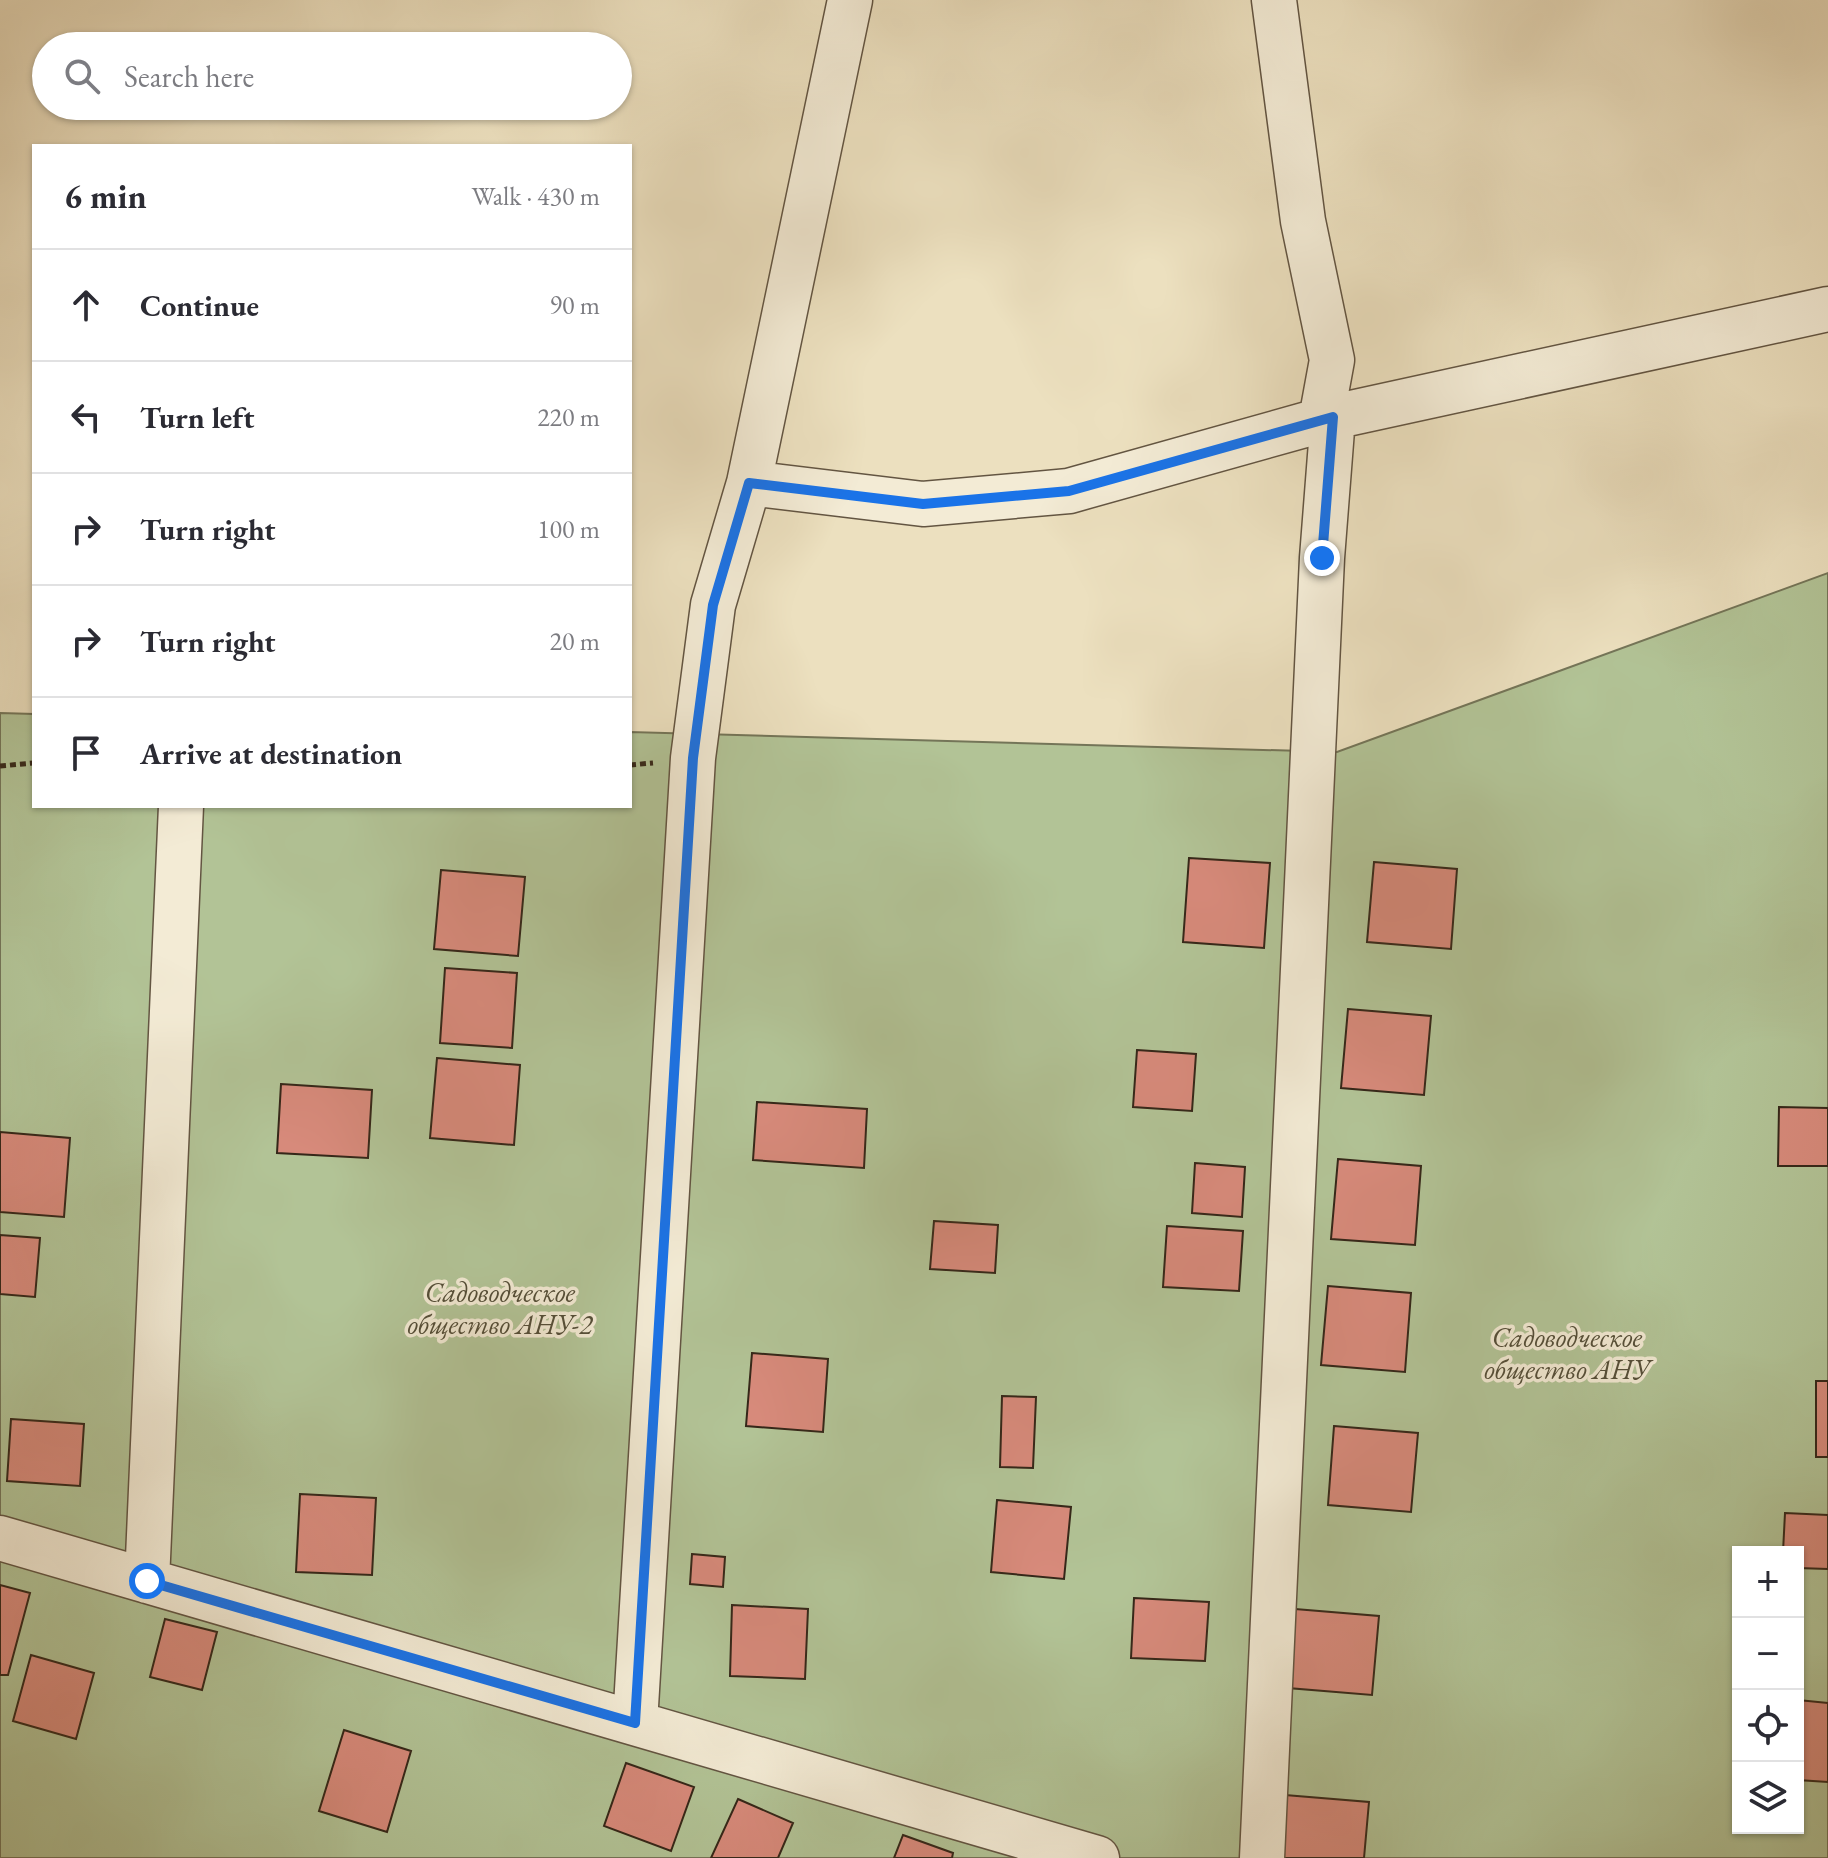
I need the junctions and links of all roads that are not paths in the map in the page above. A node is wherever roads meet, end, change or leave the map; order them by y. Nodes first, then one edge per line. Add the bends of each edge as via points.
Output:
1 (850, 0) edge
2 (1274, 0) edge
3 (1828, 309) edge
4 (1327, 419) junction
5 (749, 483) junction
6 (181, 808) edge
7 (0, 1538) edge
8 (147, 1581) junction
9 (635, 1723) junction
10 (1097, 1858) edge
11 (1262, 1858) edge

1 - 5 street
2 - 4 street via 1303,221 1332,360
3 - 4 street
4 - 5 street via 1069,491 923,504
4 - 11 street
5 - 9 street via 713,605 693,758
6 - 8 street
7 - 8 street
8 - 9 street
9 - 10 street

